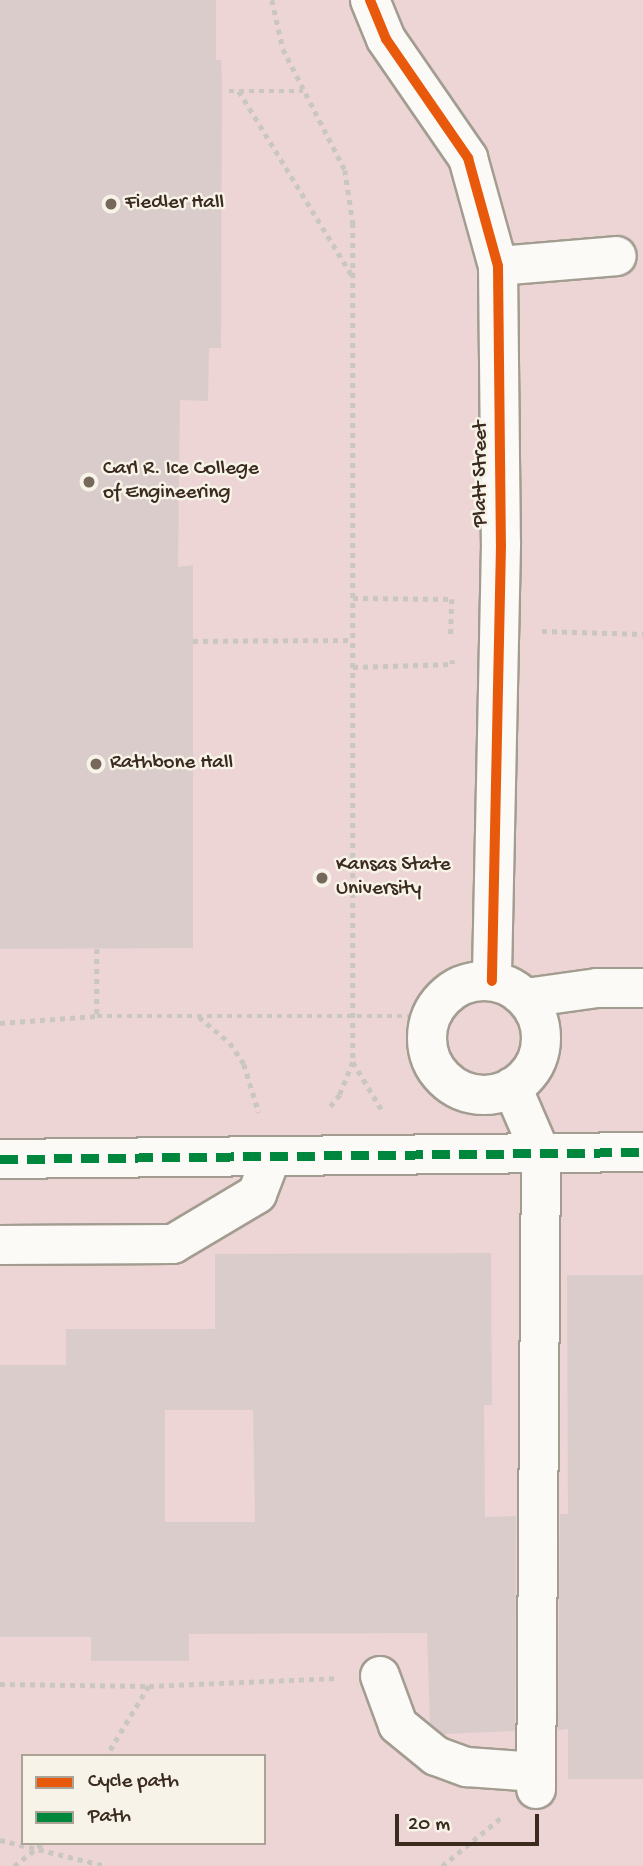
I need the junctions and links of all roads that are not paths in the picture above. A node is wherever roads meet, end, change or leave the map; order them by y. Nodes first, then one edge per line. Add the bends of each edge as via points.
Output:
1 (370, 0) edge
2 (617, 256) dead end
3 (498, 266) junction
4 (492, 981) junction
5 (643, 988) edge
6 (526, 998) junction
7 (512, 1087) junction
8 (643, 1152) edge
9 (541, 1154) junction
10 (271, 1157) junction
11 (0, 1159) edge
12 (0, 1245) edge
13 (380, 1676) road end

1 - 3 street, Platt Street via 386,39 468,158
2 - 3 street
3 - 4 street, Platt Street via 501,545
4 - 6 street
4 - 7 street via 455,988 430,1016 428,1054 449,1084 484,1095
5 - 6 street via 597,988
6 - 7 street via 536,1014 539,1052 532,1069
7 - 9 street
8 - 9 street
9 - 10 street
9 - 13 street via 536,1781 467,1768 436,1756 398,1724
10 - 11 street
10 - 12 street via 257,1194 173,1244

